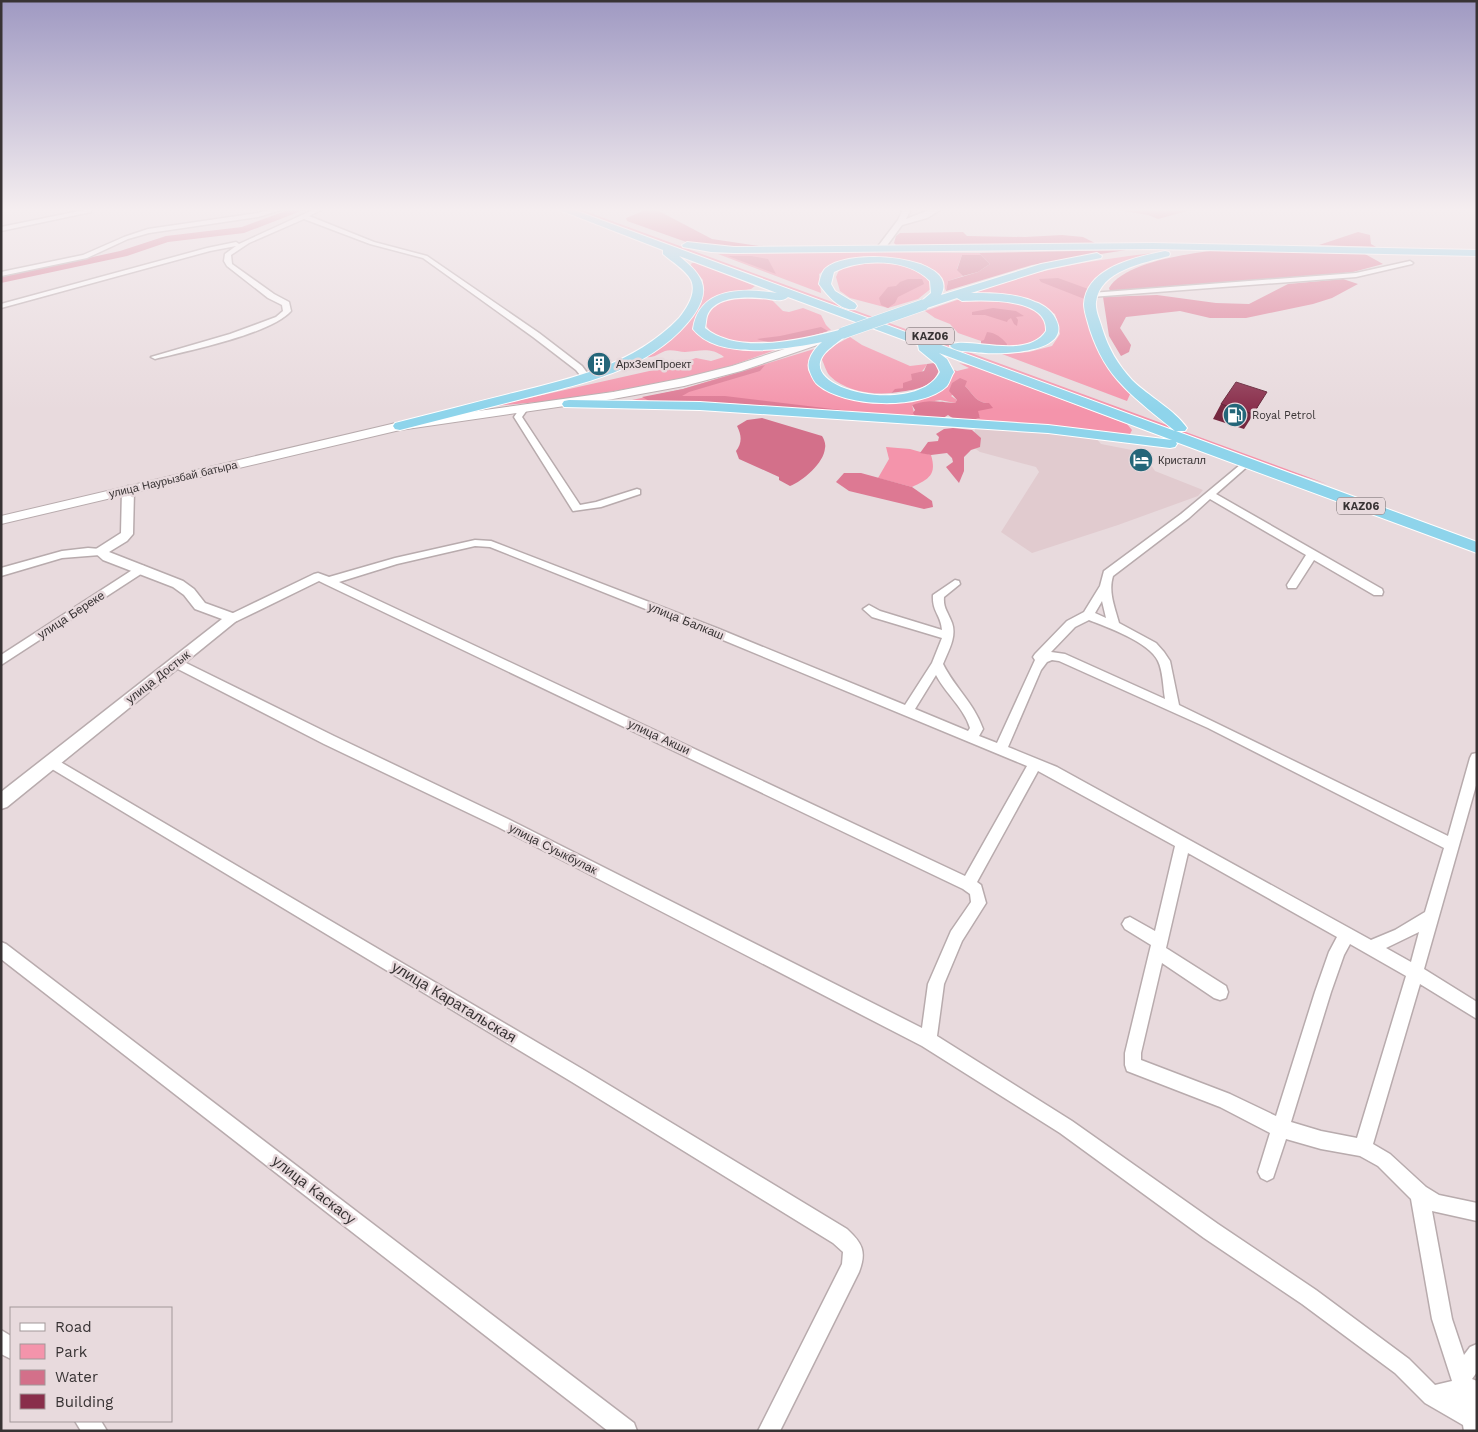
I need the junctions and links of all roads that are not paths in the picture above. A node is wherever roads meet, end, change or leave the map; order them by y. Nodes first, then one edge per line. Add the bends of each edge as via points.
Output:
1 (111, 276) edge
2 (246, 276) edge
3 (455, 276) edge
4 (694, 276) edge
5 (749, 276) edge
6 (762, 276) edge
7 (827, 276) edge
8 (932, 276) edge
9 (1015, 276) edge
10 (1106, 276) edge
11 (1345, 276) edge
12 (1091, 295) junction
13 (946, 297) junction
14 (923, 305) junction
15 (1, 306) edge
16 (855, 313) junction
17 (898, 332) junction
18 (843, 333) junction
19 (822, 340) junction
20 (954, 345) junction
21 (155, 356) dead end
22 (587, 378) junction
23 (569, 404) junction
24 (523, 410) junction
25 (400, 426) junction
26 (1180, 428) junction
27 (1246, 463) junction
28 (128, 490) junction
29 (637, 492) dead end
30 (1341, 493) junction
31 (1210, 495) junction
32 (1, 520) edge
33 (1477, 538) edge
34 (1477, 548) edge
35 (100, 552) junction
36 (1312, 555) junction
37 (140, 569) junction
38 (1, 572) edge
39 (329, 581) junction
40 (955, 584) dead end
41 (1292, 585) dead end
42 (1105, 587) junction
43 (1378, 592) dead end
44 (869, 609) dead end
45 (1088, 615) junction
46 (233, 618) junction
47 (1114, 624) junction
48 (948, 636) junction
49 (1048, 649) junction
50 (1061, 657) junction
51 (1, 661) edge
52 (1039, 661) junction
53 (176, 663) junction
54 (937, 664) junction
55 (1173, 707) junction
56 (907, 712) junction
57 (971, 737) junction
58 (1000, 750) junction
59 (1477, 758) edge
60 (52, 762) junction
61 (1034, 765) junction
62 (1, 802) edge
63 (1183, 842) junction
64 (1452, 845) junction
65 (968, 884) junction
66 (1431, 917) junction
67 (1130, 924) dead end
68 (1346, 936) junction
69 (1157, 946) junction
70 (1370, 948) junction
71 (1, 949) edge
72 (1414, 972) junction
73 (1220, 992) dead end
74 (1477, 1011) edge
75 (928, 1040) junction
76 (1280, 1128) junction
77 (1363, 1148) junction
78 (1267, 1172) dead end
79 (1420, 1194) junction
80 (1477, 1212) edge
81 (1477, 1354) edge
82 (1467, 1386) edge
83 (1432, 1396) junction
84 (87, 1422) edge
85 (1475, 1424) edge
86 (96, 1431) edge
87 (626, 1431) edge
88 (769, 1431) edge

1 - 15 street
2 - 21 street via 286,304 287,311 279,319 233,336
3 - 22 street via 562,354
4 - 22 highway via 698,285 694,305 668,338 644,354
5 - 16 highway, KАZ06
6 - 16 highway, KАZ06
7 - 16 highway via 825,284 831,293
8 - 14 highway via 937,284 937,294
9 - 13 highway
10 - 12 highway
11 - 12 street
12 - 26 highway via 1092,316 1111,363 1149,404
13 - 14 highway
13 - 20 highway via 1019,301 1051,317 1050,334 1045,340 1023,348 996,351
14 - 18 highway, bridge
16 - 17 highway, KАZ06
16 - 19 highway via 776,296 737,295 713,303 698,322 703,334 721,343 766,346
16 - 20 highway, KАZ06
17 - 18 highway via 942,362 947,372 942,383 920,394 888,398 862,398 826,386 814,365 819,352
17 - 27 highway, KАZ06
18 - 19 highway
19 - 23 main road, улица Наурызбай батыра via 684,382
20 - 26 highway, KАZ06
22 - 25 highway
23 - 24 main road, улица Наурызбай батыра
23 - 27 highway via 700,406 1048,429 1149,440
24 - 25 main road, улица Наурызбай батыра
24 - 29 street via 518,417 577,509 598,506
25 - 28 main road, улица Наурызбай батыра
26 - 30 highway, KАZ06
27 - 30 highway, KАZ06
27 - 31 street
28 - 32 main road, улица Наурызбай батыра
28 - 35 street via 126,534
30 - 33 highway, KАZ06
30 - 34 highway, KАZ06
31 - 36 street
31 - 42 street via 1108,574
35 - 37 street
35 - 38 street via 72,553
36 - 41 street
36 - 43 street
37 - 46 street via 178,584 190,592 200,606
37 - 51 street, улица Береке
39 - 46 street, улица Достык via 318,577
39 - 56 street, улица Балкаш via 395,561 487,543 715,632
39 - 65 street, улица Акши
40 - 48 street via 940,595 938,607 947,624
42 - 45 street
42 - 47 street
44 - 48 street
45 - 47 street
45 - 49 street via 1071,624
46 - 53 street, улица Достык
47 - 55 street via 1152,646 1160,655
48 - 54 street
49 - 50 street
49 - 52 street via 1040,655
50 - 52 street via 1047,655
50 - 55 street
52 - 58 street
53 - 60 street, улица Достык
53 - 75 street, улица Суыкбулак via 503,823
54 - 56 street
54 - 57 street via 946,682 972,714 977,728
55 - 64 street
56 - 57 street, улица Балкаш
57 - 58 street, улица Балкаш
58 - 61 street, улица Балкаш
59 - 64 street
60 - 62 street, улица Достык
60 - 88 street, улица Каратальская via 578,1076 840,1236 853,1248 852,1265
61 - 63 street, улица Балкаш via 1065,778
61 - 65 street
63 - 68 street, улица Балкаш
63 - 69 street
64 - 66 street
65 - 75 street via 976,890 979,903 956,936 936,984
66 - 70 street
66 - 72 street
67 - 69 street
68 - 70 street, улица Балкаш
68 - 76 street via 1324,992
69 - 73 street
69 - 76 street via 1132,1065 1224,1100
70 - 72 street, улица Балкаш
71 - 87 street, улица Каскасу
72 - 74 street, улица Балкаш
72 - 77 street
75 - 83 street, улица Суыкбулак via 1066,1127 1309,1297 1402,1366
76 - 77 street
76 - 78 street
77 - 79 street via 1384,1160
79 - 80 street via 1436,1204
79 - 82 street via 1442,1319
81 - 82 street
82 - 83 street
82 - 85 street
83 - 85 street, улица Суыкбулак
84 - 86 street

